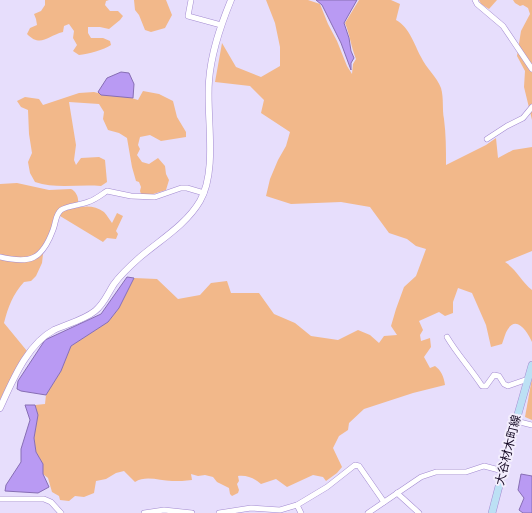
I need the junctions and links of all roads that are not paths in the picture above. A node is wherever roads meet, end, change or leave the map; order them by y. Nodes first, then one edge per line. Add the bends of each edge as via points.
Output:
1 (191, 0) edge
2 (231, 0) edge
3 (475, 0) edge
4 (221, 25) junction
5 (532, 69) edge
6 (532, 107) edge
7 (487, 139) dead end
8 (204, 193) junction
9 (0, 257) edge
10 (447, 336) dead end
11 (532, 365) edge
12 (528, 379) junction
13 (0, 408) edge
14 (516, 421) junction
15 (532, 425) edge
16 (504, 471) junction
17 (397, 493) junction
18 (0, 499) edge
19 (384, 502) junction
20 (297, 505) junction
21 (231, 512) edge
22 (61, 513) edge
23 (144, 513) edge
24 (192, 513) edge
25 (219, 513) edge
26 (301, 513) edge
27 (368, 513) edge
28 (419, 513) edge
29 (492, 513) edge

1 - 4 street via 188,16
2 - 4 street
3 - 5 street via 503,26
4 - 8 street via 213,53 209,82 209,167
6 - 7 street via 524,118
8 - 9 street via 180,188 155,197 107,191 87,202 62,209 57,214 53,230 38,256 27,260
8 - 13 street via 185,220 126,270 95,311 53,331 34,346 20,367
10 - 12 street via 482,386 486,386 494,375 499,376 508,386
11 - 12 main road, 大谷材木町線
12 - 14 main road, 大谷材木町線
14 - 15 street
14 - 16 main road, 大谷材木町線
16 - 17 street via 484,466 461,473 436,472
16 - 29 main road, 大谷材木町線
17 - 19 street
17 - 28 street
18 - 22 street via 44,499 51,502
19 - 20 street via 359,466 355,465 327,487
19 - 27 street
20 - 21 street via 280,510 251,508
20 - 26 street
21 - 25 street
23 - 24 street via 164,510

